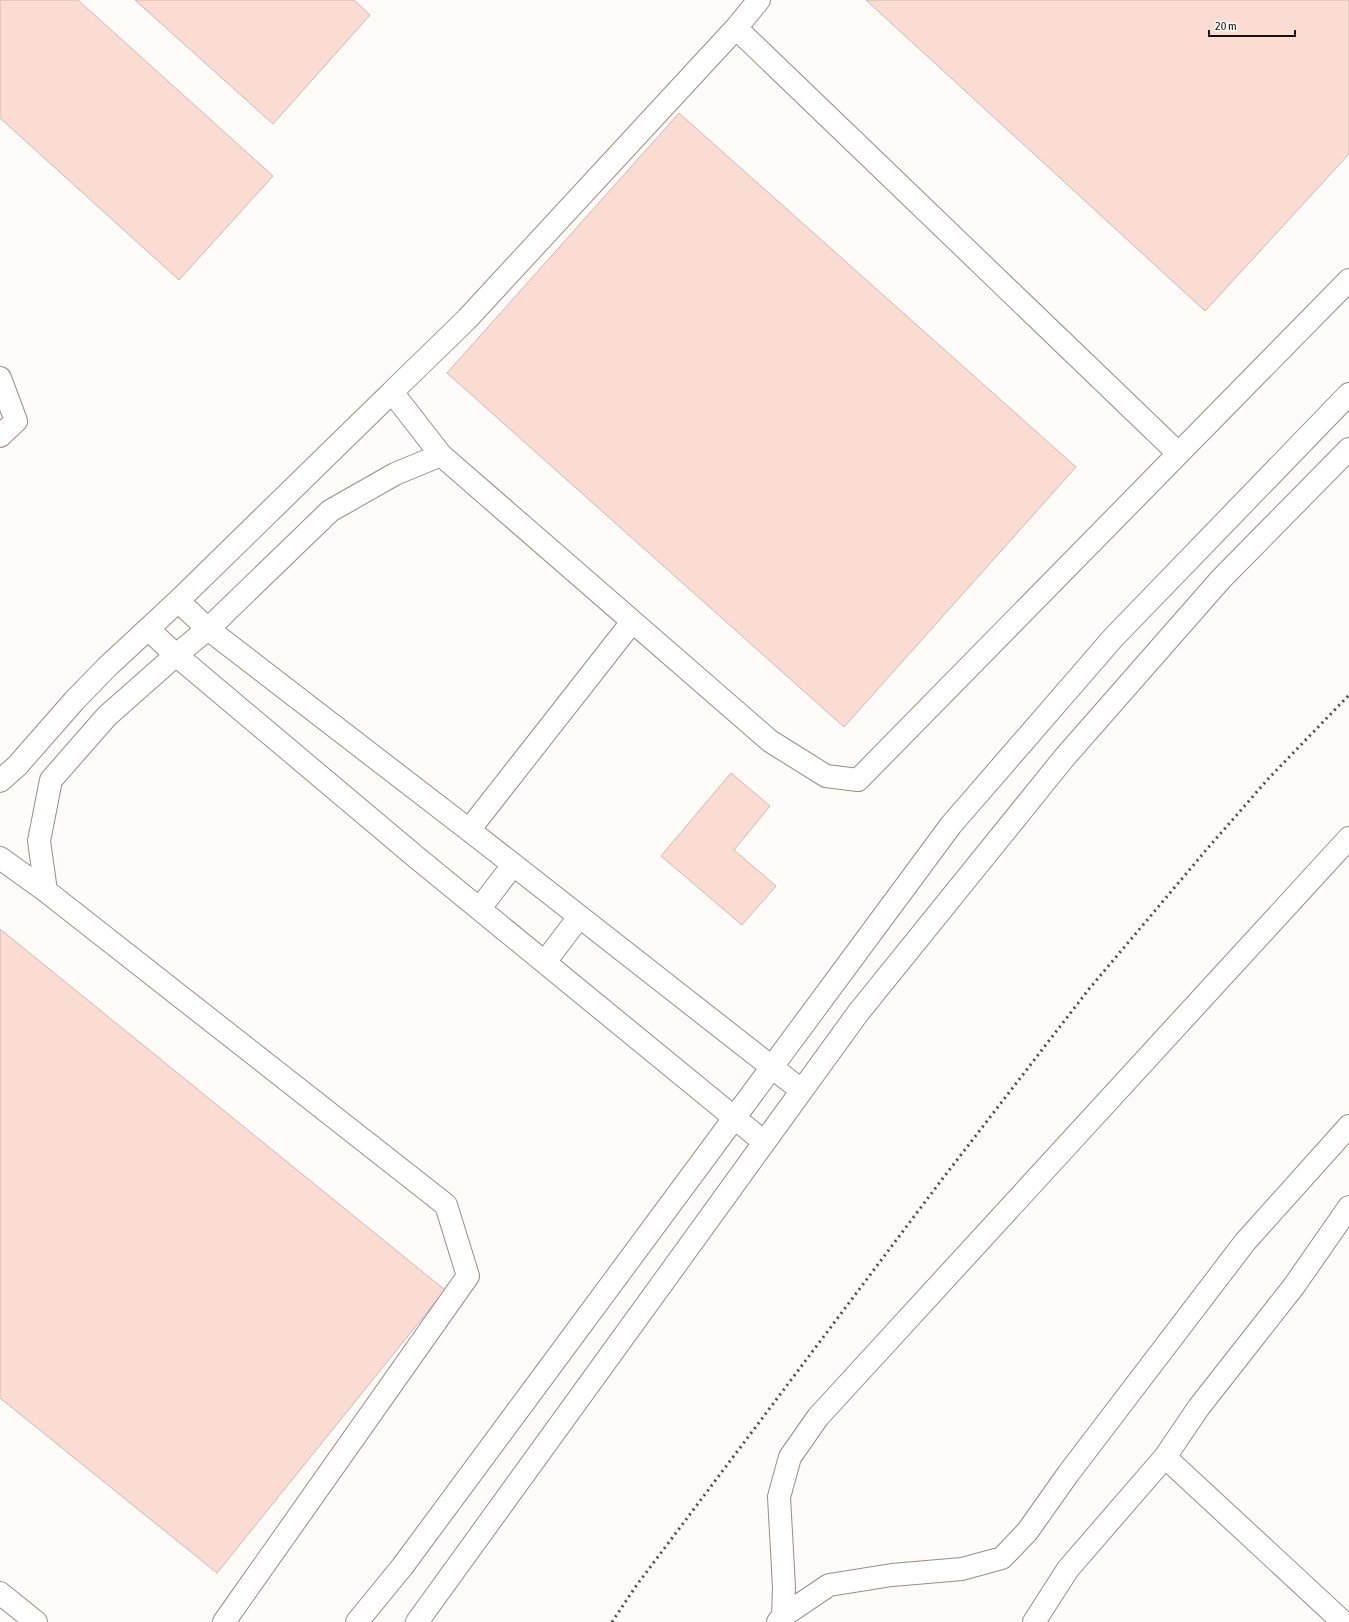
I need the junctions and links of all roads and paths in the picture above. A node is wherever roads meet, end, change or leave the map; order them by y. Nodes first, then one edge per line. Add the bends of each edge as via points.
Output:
1 (759, 0) edge
2 (736, 28) junction
3 (1349, 280) edge
4 (0, 378) edge
5 (392, 392) junction
6 (1349, 394) edge
7 (0, 436) edge
8 (1349, 449) edge
9 (1178, 453) junction
10 (441, 455) junction
11 (178, 601) junction
12 (632, 622) junction
13 (148, 629) junction
14 (208, 629) junction
15 (176, 655) junction
16 (0, 781) edge
17 (470, 830) junction
18 (1349, 838) edge
19 (0, 858) edge
20 (513, 865) junction
21 (46, 890) junction
22 (480, 908) junction
23 (579, 917) junction
24 (545, 962) junction
25 (772, 1068) junction
26 (801, 1090) junction
27 (734, 1118) junction
28 (1349, 1126) edge
29 (764, 1142) junction
30 (1349, 1207) edge
31 (1164, 1457) junction
32 (0, 1593) edge
33 (781, 1619) edge
34 (36, 1622) edge
35 (224, 1622) edge
36 (357, 1622) edge
37 (417, 1622) edge
38 (1034, 1622) edge
39 (1343, 1622) edge

1 - 2 street
2 - 5 street via 467,319
2 - 9 street
3 - 9 street
4 - 7 street via 16,421
5 - 10 street
5 - 11 street
6 - 25 street via 1113,638 951,825
8 - 26 street via 1221,579 1064,758 858,1013
9 - 12 street via 858,780 826,776 770,741
10 - 12 street
10 - 14 street via 395,474 330,511
11 - 13 street
11 - 14 street
12 - 17 street
13 - 15 street
13 - 16 street via 74,700 17,766
14 - 15 street
14 - 17 street
15 - 21 street via 107,716 51,780 39,841
15 - 22 street
17 - 20 street
18 - 33 street via 818,1417 790,1457 779,1497 784,1587
19 - 21 street
20 - 22 street
20 - 23 street
21 - 35 street via 446,1205 468,1276
22 - 24 street
23 - 24 street
23 - 25 street
24 - 27 street
25 - 26 street
25 - 27 street
26 - 29 street
27 - 29 street
27 - 36 street via 406,1560
28 - 33 street via 1245,1242 1068,1474 1027,1532 1002,1558 962,1569 892,1575 829,1585
29 - 37 street
30 - 31 street via 1294,1286 1199,1407
31 - 38 street via 1068,1569
31 - 39 street
32 - 34 street

